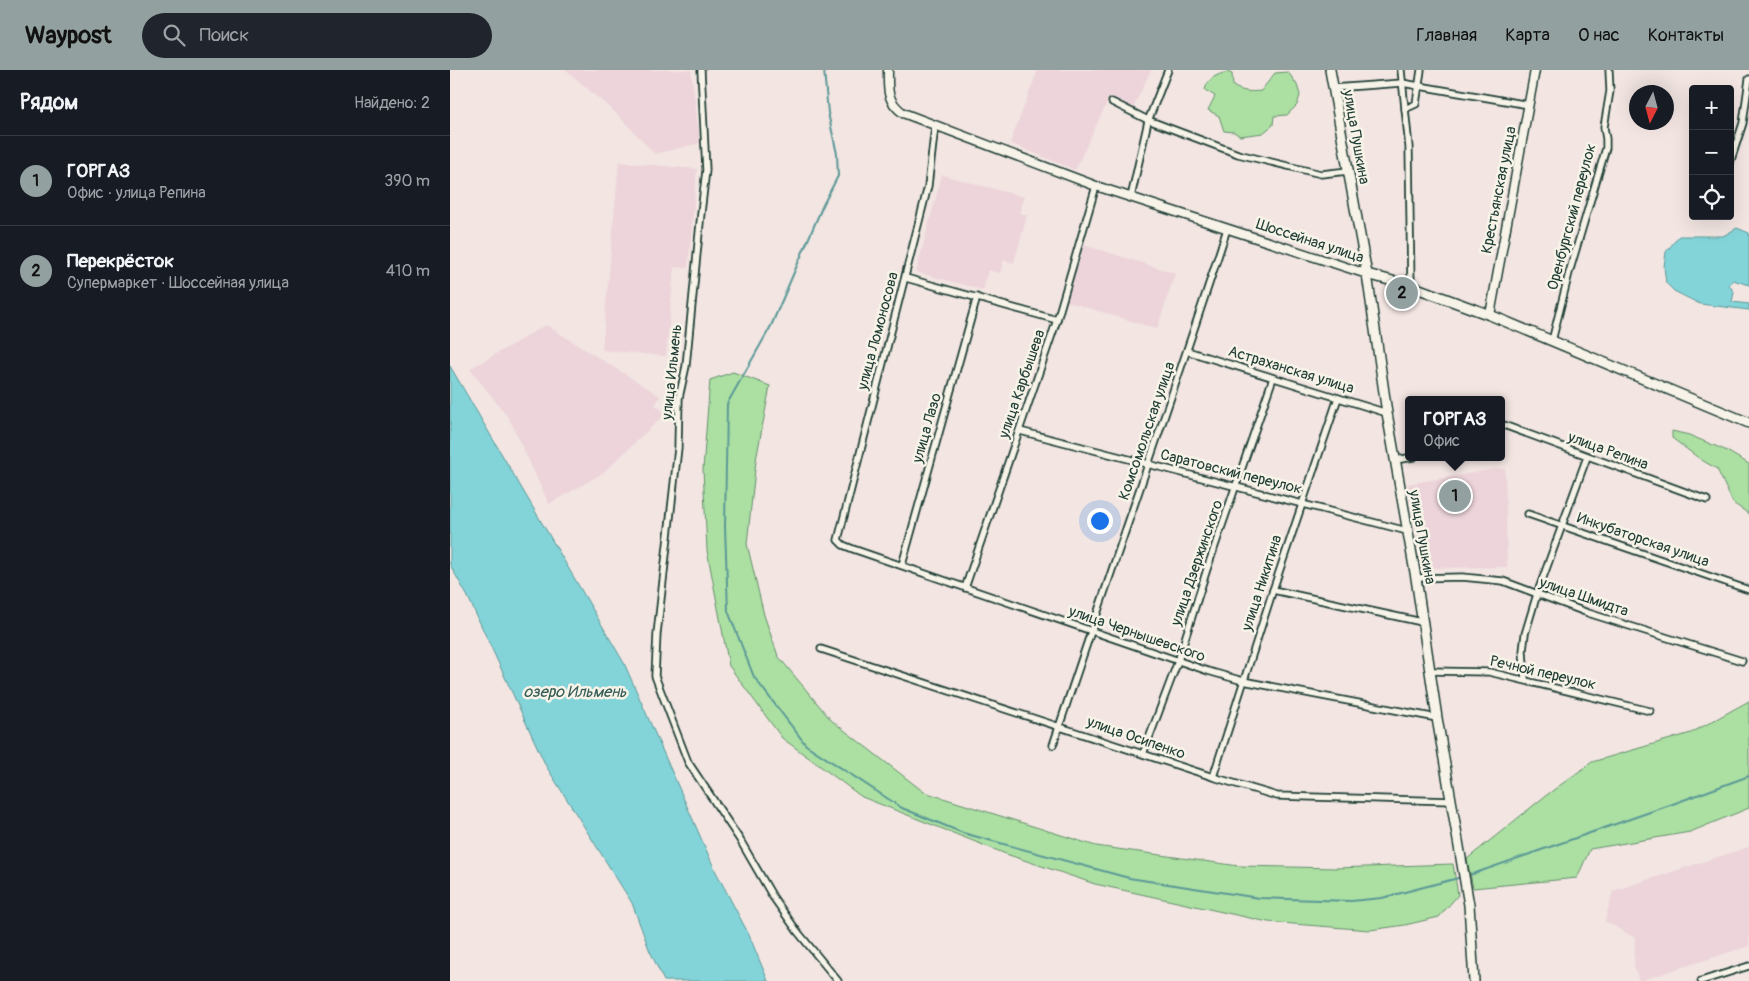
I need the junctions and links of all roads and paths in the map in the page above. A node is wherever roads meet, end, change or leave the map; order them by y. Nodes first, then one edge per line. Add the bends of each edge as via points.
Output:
1 (702, 70) edge
2 (888, 70) edge
3 (1168, 70) edge
4 (1330, 70) edge
5 (1401, 70) edge
6 (1422, 70) edge
7 (1535, 70) edge
8 (1609, 70) edge
9 (1749, 79) edge
10 (1402, 83) junction
11 (1418, 87) junction
12 (1333, 88) junction
13 (1112, 102) dead end
14 (1529, 106) junction
15 (1405, 110) junction
16 (1148, 120) junction
17 (935, 126) junction
18 (1734, 151) edge
19 (1348, 171) junction
20 (1096, 186) junction
21 (1130, 198) junction
22 (1227, 229) junction
23 (1367, 274) junction
24 (906, 278) junction
25 (1411, 286) junction
26 (977, 297) junction
27 (1490, 315) junction
28 (1057, 320) junction
29 (1552, 341) junction
30 (1187, 351) junction
31 (1273, 378) junction
32 (1338, 398) junction
33 (1386, 413) junction
34 (1749, 423) edge
35 (1505, 426) edge
36 (1020, 431) junction
37 (1587, 457) junction
38 (1405, 458) edge
39 (1395, 460) junction
40 (1148, 464) junction
41 (1237, 487) junction
42 (1707, 500) dead end
43 (1301, 503) junction
44 (1528, 514) dead end
45 (1562, 526) junction
46 (1407, 531) junction
47 (838, 540) joint
48 (902, 565) junction
49 (1416, 578) junction
50 (965, 588) junction
51 (1272, 590) junction
52 (1749, 590) edge
53 (1537, 594) junction
54 (1422, 622) junction
55 (1090, 631) junction
56 (821, 649) dead end
57 (1178, 661) junction
58 (1742, 661) dead end
59 (1430, 670) junction
60 (1525, 680) junction
61 (1243, 681) junction
62 (1650, 711) dead end
63 (1437, 718) junction
64 (1059, 726) junction
65 (1053, 745) dead end
66 (1143, 754) junction
67 (1213, 777) junction
68 (1452, 801) junction
69 (1749, 966) edge
70 (838, 981) edge
71 (1474, 981) edge
72 (1701, 981) edge

1 - 70 street, улица Ильмень via 706,170 686,366 679,398 678,448 657,634 656,676 688,762 773,897
2 - 17 street, Шоссейная улица via 892,103 903,113
3 - 16 street
4 - 12 main road, улица Пушкина
5 - 10 street
6 - 11 street
7 - 14 street, Крестьянская улица
8 - 29 street, Оренбургский переулок via 1610,91 1604,127 1606,148
9 - 18 street via 1743,123
10 - 11 street
10 - 12 street
10 - 15 street
11 - 14 street
11 - 15 street via 1416,104
12 - 19 main road, улица Пушкина
13 - 16 street
14 - 27 street, Крестьянская улица
15 - 25 street via 1409,147
16 - 19 street via 1238,154 1321,174
16 - 21 street
17 - 20 street, Шоссейная улица
17 - 24 street, улица Ломоносова via 928,186
19 - 23 main road, улица Пушкина
20 - 21 street, Шоссейная улица
20 - 28 street, улица Карбышева
21 - 22 street, Шоссейная улица
22 - 23 street, Шоссейная улица
22 - 30 street, Комсомольская улица
23 - 25 main road, Шоссейная улица
23 - 33 main road, улица Пушкина
24 - 26 street
24 - 47 street, улица Ломоносова
25 - 27 main road, Шоссейная улица
26 - 28 street
26 - 48 street, улица Лазо
27 - 29 main road, Шоссейная улица
28 - 36 street, улица Карбышева
29 - 34 main road, Шоссейная улица
30 - 31 street, Астраханская улица
30 - 40 street, Комсомольская улица
31 - 32 street, Астраханская улица
31 - 41 street, улица Дзержинского
32 - 33 street, Астраханская улица
32 - 43 street, улица Никитина
33 - 39 main road, улица Пушкина
35 - 37 street, улица Репина
36 - 40 street, Саратовский переулок
36 - 50 street, улица Карбышева
37 - 42 street, улица Репина
37 - 45 street
38 - 39 street
39 - 46 main road, улица Пушкина
40 - 41 street, Саратовский переулок
40 - 55 street, Комсомольская улица
41 - 43 street, Саратовский переулок
41 - 57 street, улица Дзержинского
43 - 46 street, Саратовский переулок
43 - 51 street, улица Никитина
44 - 45 street, Инкубаторская улица
45 - 52 street, Инкубаторская улица
45 - 53 street
46 - 49 main road, улица Пушкина
47 - 48 street, улица Чернышевского via 853,549
48 - 50 street, улица Чернышевского
49 - 53 street, улица Шмидта via 1462,577 1503,581
49 - 54 main road, улица Пушкина
50 - 55 street, улица Чернышевского
51 - 54 street
51 - 61 street, улица Никитина
53 - 58 street, улица Шмидта
53 - 60 street via 1525,634
54 - 59 main road, улица Пушкина
55 - 57 street, улица Чернышевского
55 - 64 street, Комсомольская улица
56 - 64 street, улица Осипенко
57 - 61 street, улица Чернышевского
57 - 66 street, улица Дзержинского
59 - 60 street, Речной переулок via 1489,672
59 - 63 main road, улица Пушкина
60 - 62 street, Речной переулок
61 - 63 street, улица Чернышевского
61 - 67 street, улица Никитина
63 - 68 main road, улица Пушкина
64 - 65 street, Комсомольская улица
64 - 66 street, улица Осипенко
66 - 67 street, улица Осипенко
67 - 68 street, улица Осипенко via 1278,796
68 - 71 main road, улица Пушкина via 1469,905
69 - 72 street

